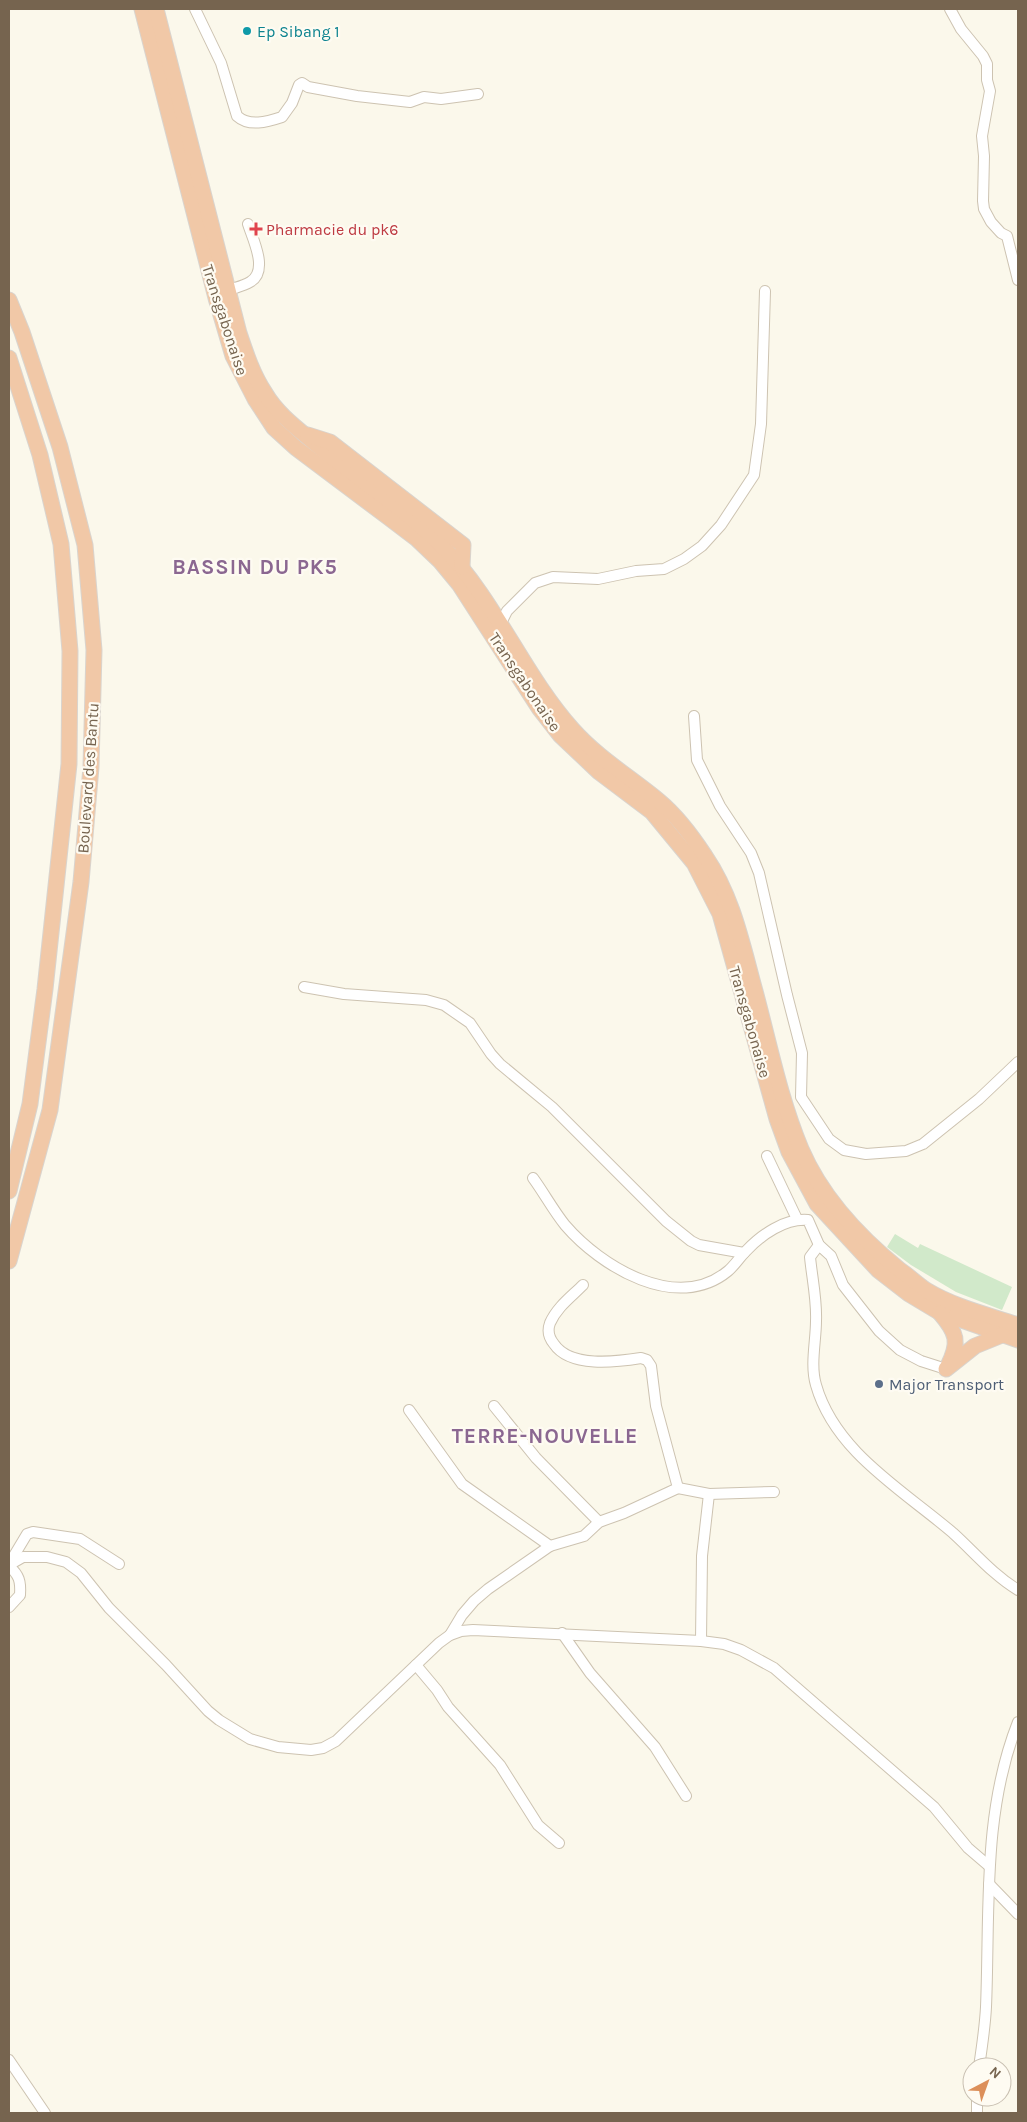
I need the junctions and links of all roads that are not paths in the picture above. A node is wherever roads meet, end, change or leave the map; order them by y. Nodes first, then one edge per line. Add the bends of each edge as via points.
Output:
1 (131, 9) edge
2 (142, 9) edge
3 (156, 9) edge
4 (195, 9) edge
5 (950, 9) edge
6 (158, 67) junction
7 (478, 94) dead end
8 (248, 224) dead end
9 (1018, 280) edge
10 (227, 291) junction
11 (765, 291) dead end
12 (9, 300) edge
13 (9, 358) edge
14 (501, 623) junction
15 (694, 716) dead end
16 (304, 987) dead end
17 (1018, 1062) edge
18 (801, 1097) junction
19 (785, 1099) junction
20 (767, 1156) dead end
21 (533, 1178) dead end
22 (9, 1192) edge
23 (796, 1219) junction
24 (819, 1244) junction
25 (744, 1253) junction
26 (9, 1261) edge
27 (583, 1285) dead end
28 (939, 1312) junction
29 (1018, 1325) edge
30 (1002, 1335) junction
31 (1018, 1340) edge
32 (946, 1369) junction
33 (494, 1406) dead end
34 (409, 1410) dead end
35 (678, 1488) junction
36 (774, 1492) dead end
37 (709, 1494) junction
38 (599, 1522) junction
39 (550, 1546) junction
40 (119, 1564) dead end
41 (9, 1565) edge
42 (1018, 1590) edge
43 (9, 1607) edge
44 (562, 1633) junction
45 (450, 1635) junction
46 (701, 1641) junction
47 (416, 1665) junction
48 (1018, 1722) edge
49 (686, 1796) dead end
50 (558, 1844) dead end
51 (989, 1866) junction
52 (989, 1884) junction
53 (1018, 1914) edge
54 (981, 2057) edge
55 (9, 2060) edge
56 (45, 2113) edge

1 - 6 highway via 149,55
2 - 6 highway, Transgabonaise
3 - 10 highway, Transgabonaise
4 - 7 street via 221,63 237,116 249,123 282,117 302,83 308,87 357,96 410,102
5 - 9 street via 987,64 990,91 982,136 984,209 991,222 1007,236
6 - 28 highway, Transgabonaise via 225,331 233,356 255,399 274,428 296,448 388,516 440,561 459,584 560,735 593,767 652,812 681,845 720,914 777,1119 798,1171 817,1204 878,1270
8 - 10 street via 259,271 250,282
10 - 14 highway, Transgabonaise via 251,368 280,413 421,527 462,567
11 - 14 street via 761,424 754,476 721,526 702,546 664,569 598,579 553,577 535,583 507,611
12 - 26 highway, Boulevard des Bantu via 60,447 82,536 94,650 91,767 81,882 50,1110
13 - 22 highway, Boulevard des Bantu via 40,455 61,544 70,651 69,764 52,930 30,1104
14 - 19 highway, Transgabonaise via 546,697 573,730 608,763 676,817 719,879 738,927
15 - 18 street via 697,760 759,873 802,1053
16 - 25 street via 344,994 426,1000 461,1015 500,1064 552,1107 666,1221 699,1245
17 - 18 street via 939,1132 906,1151 866,1154 844,1150 830,1139
18 - 19 street
19 - 29 highway, Transgabonaise via 800,1146 822,1190 871,1246 927,1290 961,1306
20 - 23 street
21 - 25 street via 566,1226 626,1274 654,1283 692,1288 726,1272
23 - 24 street via 808,1220
23 - 25 street via 767,1233
24 - 32 street via 831,1256 850,1296 879,1331 900,1350
24 - 42 street via 810,1257 816,1319 814,1369 816,1383 830,1416 860,1455 884,1478
27 - 35 street via 556,1312 548,1333 551,1340 567,1357 586,1361 647,1360
28 - 30 highway, Transgabonaise
28 - 32 highway via 956,1339 955,1351
30 - 31 highway, Transgabonaise
30 - 32 highway via 975,1346
33 - 38 street via 536,1458
34 - 39 street via 462,1484
35 - 37 street
35 - 38 street
36 - 37 street
37 - 46 street via 702,1556
38 - 39 street via 584,1536
39 - 45 street via 488,1589 462,1615
40 - 41 street via 80,1539 33,1532 27,1534
41 - 43 street via 20,1582 20,1595
41 - 47 street via 23,1557 47,1557 66,1562 80,1573 109,1608 208,1711 250,1739 278,1747 311,1750 336,1741
44 - 45 street via 474,1630
44 - 46 street
44 - 49 street via 590,1673 655,1747
45 - 47 street
46 - 51 street via 742,1650 774,1668 934,1807 968,1848
47 - 50 street via 448,1707 500,1765 538,1825
48 - 51 street via 998,1791
51 - 52 street
52 - 53 street
52 - 54 street via 986,2009
55 - 56 street

